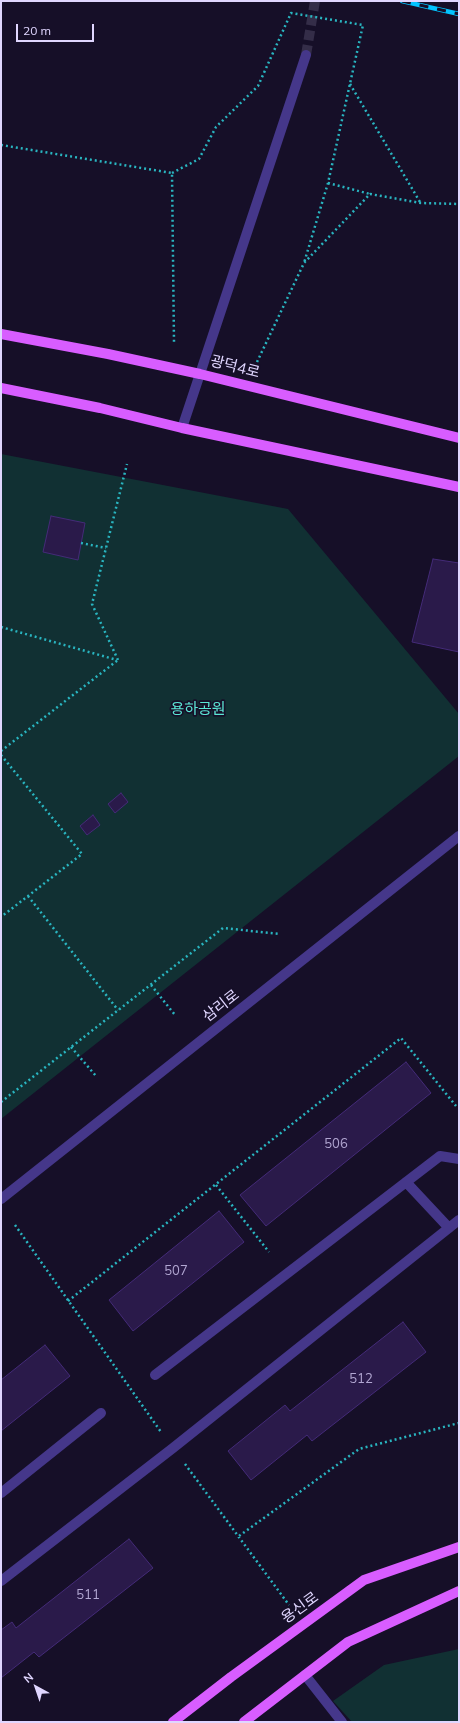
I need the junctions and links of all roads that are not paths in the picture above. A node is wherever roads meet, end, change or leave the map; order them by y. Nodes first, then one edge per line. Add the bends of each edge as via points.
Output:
1 (306, 55) tunnel mouth
2 (1, 334) edge
3 (200, 374) junction
4 (1, 388) edge
5 (182, 428) junction
6 (459, 438) edge
7 (459, 487) edge
8 (459, 836) edge
9 (459, 1159) edge
10 (406, 1182) junction
11 (1, 1199) edge
12 (459, 1220) edge
13 (449, 1228) junction
14 (154, 1375) dead end
15 (101, 1413) dead end
16 (1, 1493) edge
17 (459, 1547) edge
18 (1, 1581) edge
19 (459, 1591) edge
20 (305, 1675) junction
21 (173, 1722) edge
22 (244, 1722) edge
23 (342, 1722) edge

1 - 3 street
2 - 3 main road, 광덕4로
3 - 5 street
3 - 6 main road, 광덕4로
4 - 5 main road
5 - 7 main road
8 - 11 street, 삼리로
9 - 10 street via 440,1156
10 - 13 street
10 - 14 street
12 - 13 street
13 - 18 street
15 - 16 street
17 - 21 main road, 용신로 via 364,1580
19 - 20 main road via 348,1642
20 - 22 main road
20 - 23 street

